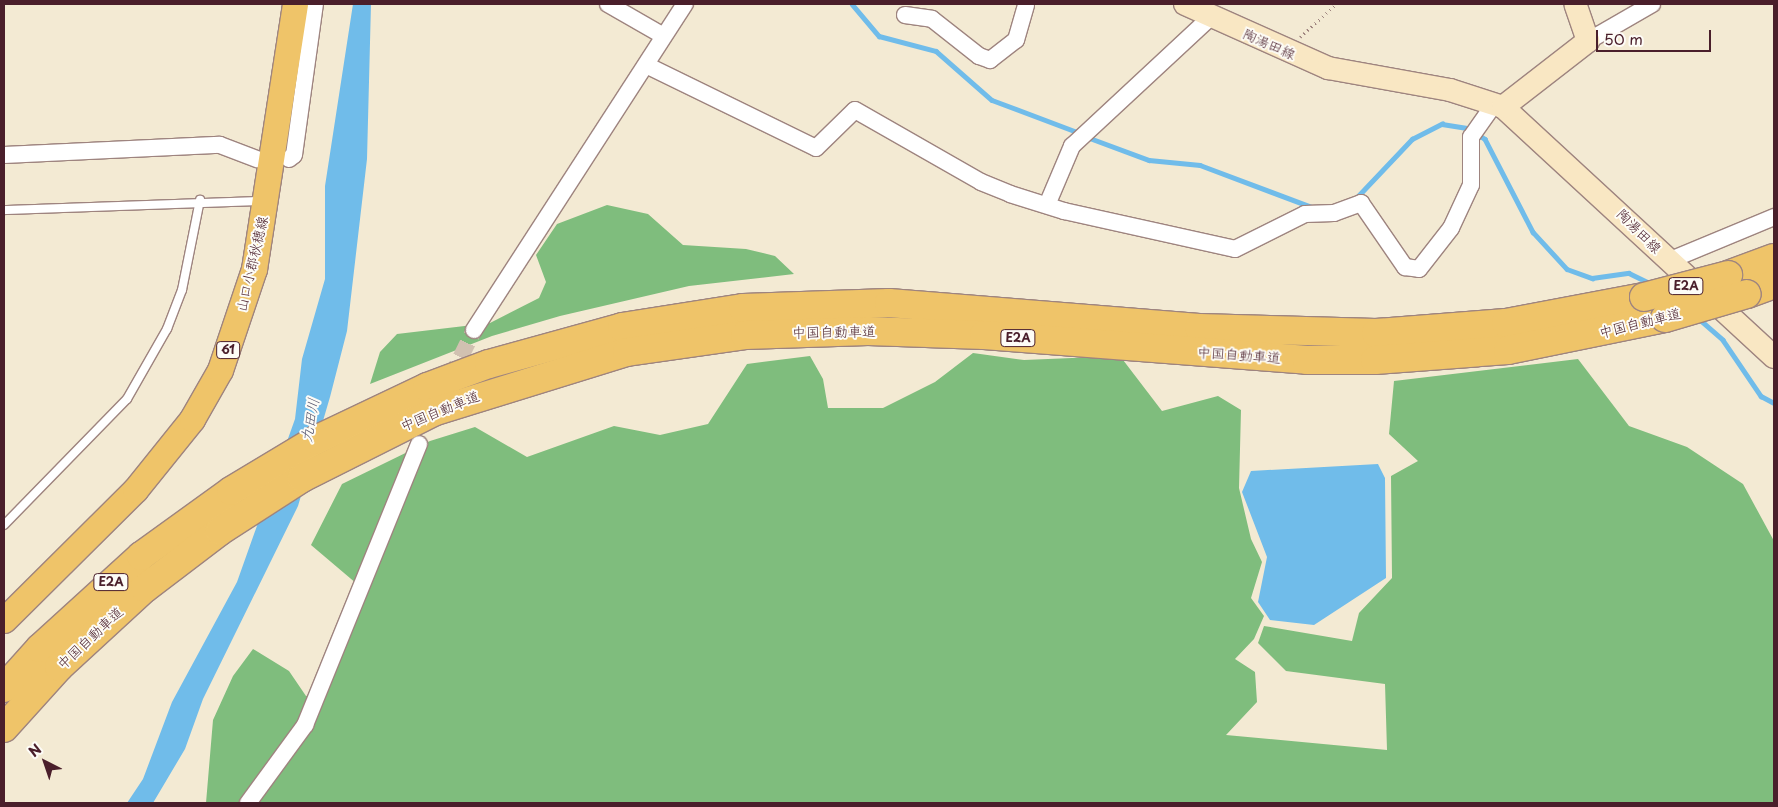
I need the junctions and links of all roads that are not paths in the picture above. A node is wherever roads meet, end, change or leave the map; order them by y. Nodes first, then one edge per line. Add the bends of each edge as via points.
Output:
1 (295, 4) edge
2 (315, 4) edge
3 (608, 4) edge
4 (684, 4) edge
5 (1026, 4) edge
6 (1185, 4) edge
7 (1575, 4) edge
8 (1652, 4) edge
9 (904, 16) dead end
10 (1211, 17) junction
11 (662, 35) junction
12 (1588, 40) junction
13 (646, 64) junction
14 (1499, 105) junction
15 (4, 155) edge
16 (257, 159) dead end
17 (289, 159) dead end
18 (200, 200) junction
19 (266, 201) junction
20 (1047, 205) junction
21 (4, 210) edge
22 (1774, 217) edge
23 (1774, 258) edge
24 (1668, 261) junction
25 (1774, 284) edge
26 (474, 330) tunnel mouth
27 (1774, 357) edge
28 (378, 423) junction
29 (419, 444) dead end
30 (4, 525) edge
31 (4, 620) edge
32 (4, 688) edge
33 (4, 728) edge
34 (248, 803) edge

1 - 19 main road, 山口小郡秋穂線 / 61
2 - 17 street via 294,155
3 - 11 street
4 - 11 street
5 - 9 street via 1016,40 990,60 979,56 932,19
6 - 10 main road, 陶湯田線
7 - 12 main road
8 - 12 street
10 - 14 main road, 陶湯田線 via 1286,52 1352,75 1450,90
10 - 20 street via 1072,146
11 - 13 street
12 - 14 main road
13 - 20 street via 816,148 855,110 981,182
13 - 26 street
14 - 20 street via 1474,131 1471,185 1451,228 1419,269 1405,267 1360,203 1334,213 1305,214 1234,249
14 - 24 main road, 陶湯田線 via 1601,193
15 - 16 street via 220,145
18 - 19 lane
18 - 21 lane
18 - 30 lane via 182,290 167,329 126,399
19 - 31 main road, 山口小郡秋穂線 / 61 via 240,320 220,370 192,419 134,490
22 - 24 street
23 - 28 highway, 中国自動車道 / E2A, bridge via 1728,275 1644,297 1506,323 1376,333 1199,328 889,302 743,308 622,327 489,364
24 - 27 main road, 陶湯田線
25 - 28 highway, 中国自動車道 / E2A, bridge via 1665,318 1508,350 1375,360 1214,354 984,335 868,331 745,334 627,352 564,368 442,409
28 - 32 highway, 中国自動車道 / E2A via 231,491 96,594
28 - 33 highway, 中国自動車道 / E2A via 302,478 220,531 104,624
29 - 34 street via 305,726

